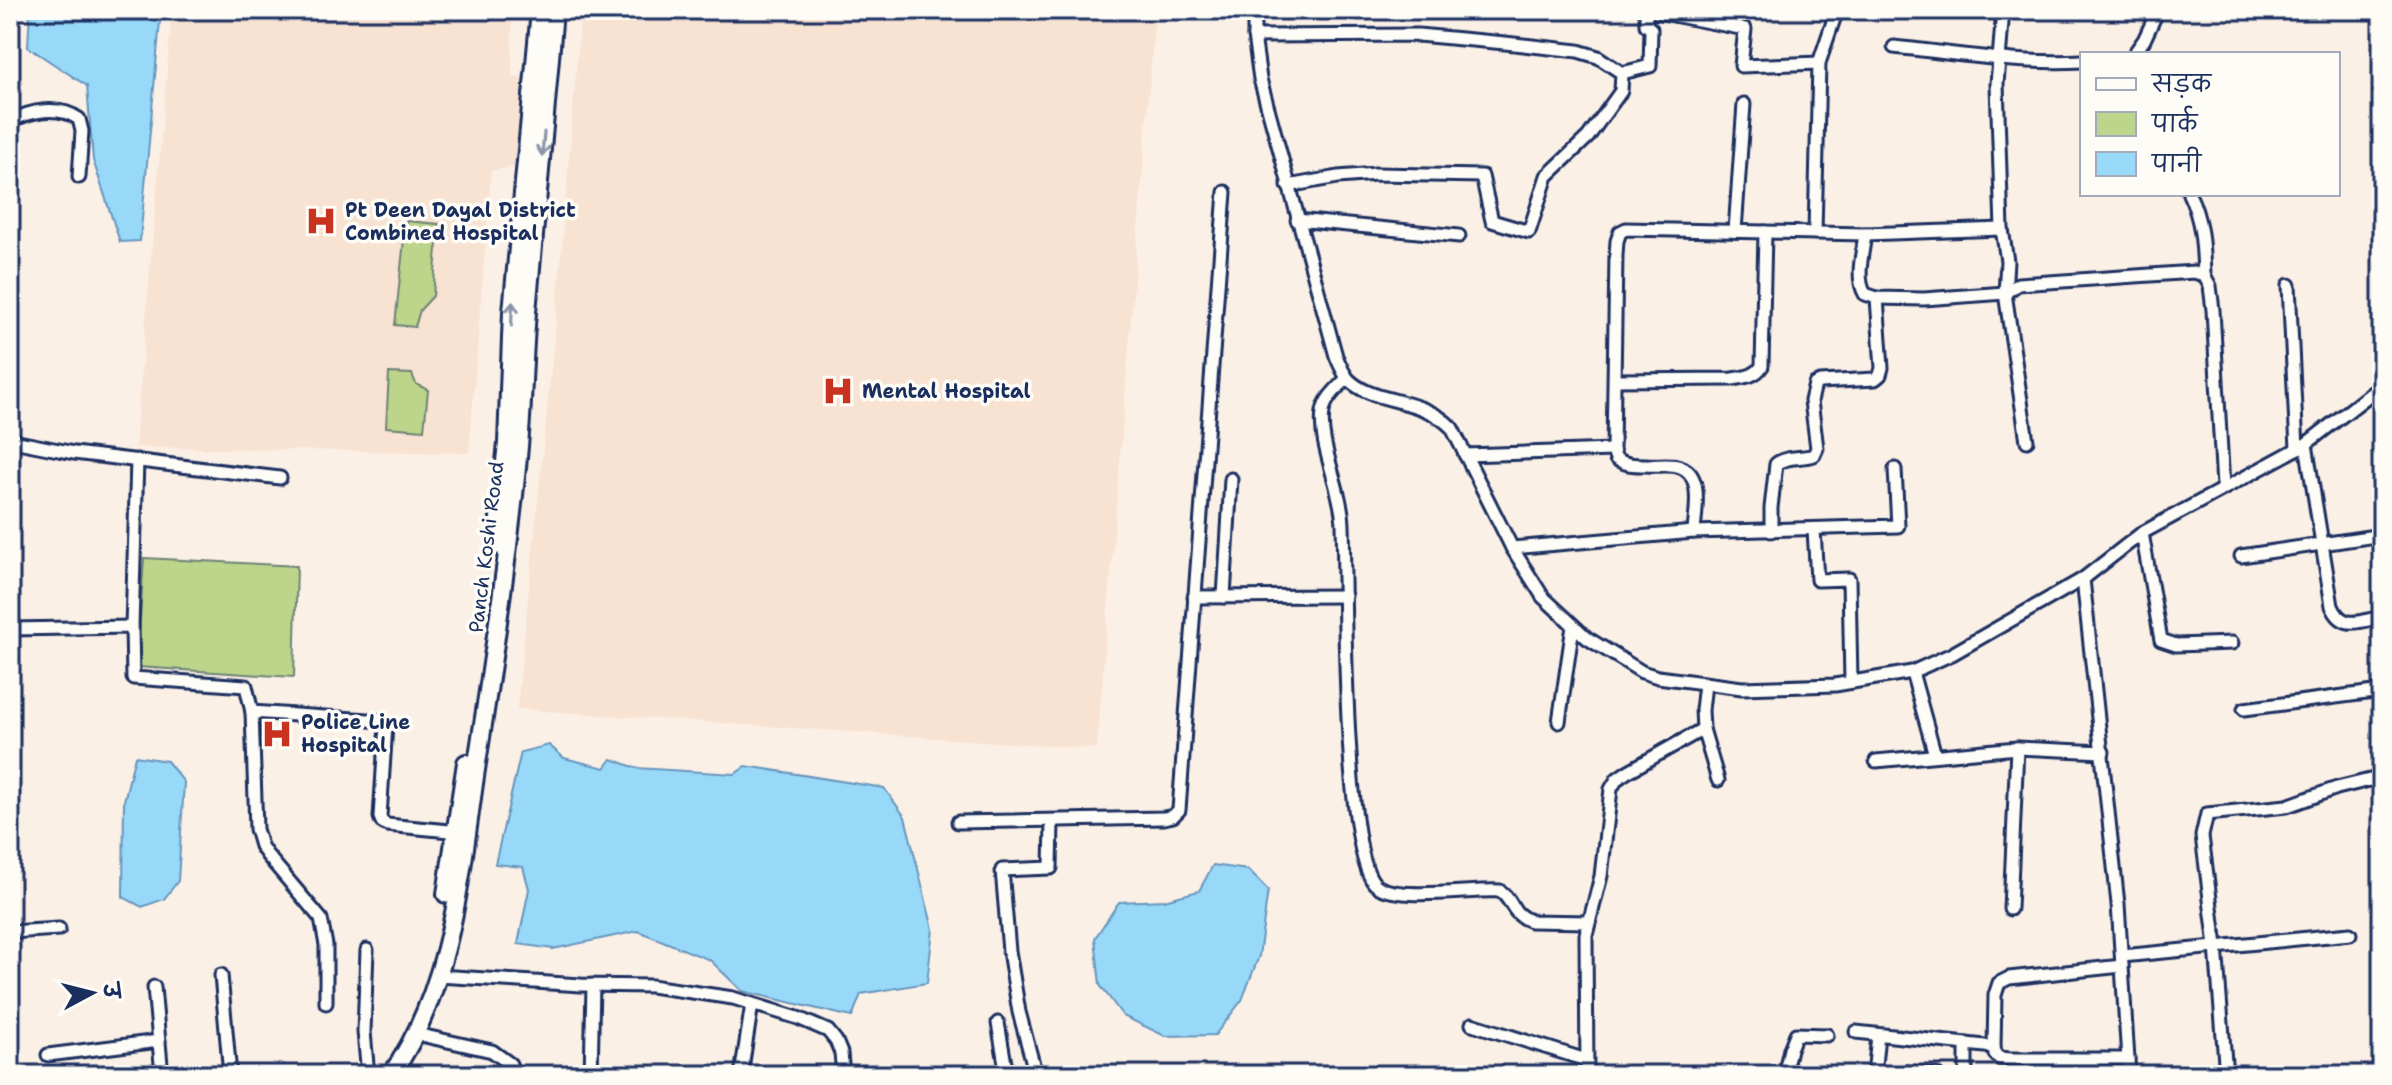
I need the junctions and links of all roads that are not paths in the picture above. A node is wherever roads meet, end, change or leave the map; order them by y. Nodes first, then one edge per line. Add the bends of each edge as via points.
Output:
1 (540, 10) edge
2 (554, 10) edge
3 (1254, 10) edge
4 (1647, 10) edge
5 (1837, 10) edge
6 (2003, 10) edge
7 (2158, 10) edge
8 (1254, 36) junction
9 (1894, 47) dead end
10 (2135, 52) edge
11 (1997, 57) junction
12 (2080, 61) edge
13 (1819, 63) junction
14 (1622, 73) junction
15 (1744, 104) dead end
16 (10, 122) edge
17 (79, 177) dead end
18 (1288, 186) junction
19 (1225, 192) dead end
20 (2190, 196) edge
21 (1297, 220) junction
22 (2002, 229) junction
23 (1735, 231) junction
24 (1765, 232) junction
25 (1815, 233) junction
26 (1865, 234) junction
27 (1459, 236) dead end
28 (2204, 275) junction
29 (2289, 285) dead end
30 (2005, 293) junction
31 (1877, 298) junction
32 (1347, 378) junction
33 (1615, 380) junction
34 (2382, 385) edge
35 (10, 436) edge
36 (2027, 441) dead end
37 (2302, 446) junction
38 (1613, 450) junction
39 (1465, 455) junction
40 (137, 460) junction
41 (1895, 469) dead end
42 (280, 478) dead end
43 (1231, 479) dead end
44 (2223, 487) junction
45 (1814, 530) junction
46 (1771, 531) junction
47 (1694, 532) junction
48 (2142, 533) junction
49 (2382, 535) edge
50 (2322, 544) junction
51 (1512, 548) junction
52 (2241, 556) dead end
53 (2083, 579) junction
54 (1345, 596) junction
55 (1194, 597) junction
56 (1224, 597) junction
57 (2382, 617) edge
58 (1573, 626) junction
59 (132, 627) junction
60 (10, 629) edge
61 (2232, 643) dead end
62 (1912, 672) junction
63 (1851, 682) junction
64 (1705, 684) junction
65 (2382, 691) edge
66 (2244, 709) dead end
67 (252, 712) junction
68 (1559, 722) dead end
69 (1703, 729) junction
70 (2017, 748) junction
71 (2103, 752) junction
72 (1935, 755) junction
73 (1876, 761) dead end
74 (2382, 777) edge
75 (1718, 780) dead end
76 (1052, 821) junction
77 (958, 822) dead end
78 (460, 832) junction
79 (2010, 909) dead end
80 (1589, 922) junction
81 (59, 929) dead end
82 (10, 932) edge
83 (2350, 934) dead end
84 (2216, 946) junction
85 (367, 950) dead end
86 (2122, 961) junction
87 (221, 975) dead end
88 (438, 976) junction
89 (593, 985) junction
90 (154, 987) dead end
91 (326, 1003) dead end
92 (752, 1004) junction
93 (998, 1023) dead end
94 (1472, 1024) dead end
95 (1856, 1032) dead end
96 (416, 1034) junction
97 (1827, 1035) dead end
98 (1878, 1035) junction
99 (159, 1041) junction
100 (1966, 1044) junction
101 (1994, 1047) junction
102 (48, 1055) dead end
103 (2128, 1059) junction
104 (1586, 1060) junction
105 (162, 1075) edge
106 (230, 1075) edge
107 (368, 1075) edge
108 (382, 1075) edge
109 (391, 1075) edge
110 (514, 1075) edge
111 (591, 1075) edge
112 (741, 1075) edge
113 (843, 1075) edge
114 (1007, 1075) edge
115 (1036, 1075) edge
116 (1587, 1075) edge
117 (1784, 1075) edge
118 (1874, 1075) edge
119 (1905, 1075) edge
120 (1937, 1075) edge
121 (1966, 1075) edge
122 (2129, 1075) edge
123 (2226, 1075) edge

78 -> 1 street via 507,443 512,312
2 -> 78 street, Panch Koshi Road via 518,456 485,711
3 - 8 street
4 - 13 street via 1745,29 1741,66
4 - 14 street via 1650,66
5 - 13 street
6 - 11 street
7 - 10 street
8 - 14 street via 1418,35 1505,43 1578,51
8 - 18 street
9 - 11 street
11 - 12 street
11 - 22 street
13 - 25 street
14 - 18 street via 1621,91 1588,137 1547,176 1529,232 1492,221 1482,176 1376,174
15 - 23 street
16 - 17 street via 32,112 52,111 79,119
18 - 21 street
19 - 55 street
20 - 28 street via 2202,233
21 - 27 street
21 - 32 street
22 - 26 street
22 - 30 street
23 - 24 street
23 - 33 street via 1620,232
24 - 25 street
24 - 33 street via 1758,373 1732,379
25 - 26 street
26 - 31 street via 1861,289
28 - 30 street via 2018,284
28 - 44 street via 2213,310
29 - 37 street
30 - 31 street
30 - 36 street
31 - 46 street via 1880,375 1815,384 1811,401 1817,448 1814,455 1776,464
32 - 39 street via 1364,390 1441,417
32 - 54 street via 1327,400 1322,428 1343,519
33 - 38 street
34 - 37 street
35 - 40 street via 74,453
37 - 44 street
37 - 50 street
38 - 39 street
38 - 47 street via 1616,459 1628,465 1679,466 1688,471 1696,490
39 - 51 street
40 - 42 street
40 - 59 street
41 - 45 street via 1898,526
43 - 56 street
44 - 48 street
45 - 46 street
45 - 63 street via 1817,580 1849,579
46 - 47 street
47 - 51 street
48 - 53 street
48 - 61 street via 2161,640 2176,645
49 - 50 street
50 - 52 street
50 - 57 street via 2338,618 2346,623
51 - 58 street via 1543,597
53 - 62 street
53 - 71 street
54 - 56 street
54 - 80 street via 1355,819 1370,879 1384,890 1405,893 1500,891 1522,918
55 - 56 street
55 - 76 street via 1179,810 1164,818
58 - 64 street via 1642,672
58 - 68 street
59 - 60 street
59 - 67 street via 133,678 246,686
62 - 63 street
62 - 72 street
63 - 64 street via 1742,688
64 - 69 street
65 - 66 street
67 - 78 street via 383,721 382,822
67 - 91 street via 258,839 321,919
69 - 75 street
69 - 80 street via 1627,772 1611,789 1601,876
70 - 71 street
70 - 72 street
70 - 79 street
71 - 86 street
72 - 73 street
74 - 84 street via 2287,806 2207,814 2202,836
76 - 77 street
76 - 115 street via 1051,868 1002,870 1019,1012
78 - 88 street, Panch Koshi Road via 455,907
78 - 108 street via 429,972 413,1017
80 - 104 street
81 - 82 street
83 - 84 street
84 - 86 street
84 - 123 street
85 - 107 street
86 - 101 street via 1999,983
86 - 103 street
87 - 106 street
88 - 89 street
88 - 96 street, Panch Koshi Road
89 - 92 street via 651,986
89 - 111 street
90 - 99 street
92 - 112 street
92 - 113 street via 828,1031 841,1053
93 - 114 street
94 - 104 street
95 - 98 street
96 - 109 street, Panch Koshi Road
96 - 110 street via 492,1051 510,1064
97 - 117 street via 1796,1034
98 - 100 street
98 - 118 street
99 - 102 street
99 - 105 street
100 - 101 street
100 - 121 street
101 - 103 street via 1999,1058
103 - 122 street
104 - 116 street
119 - 120 street

